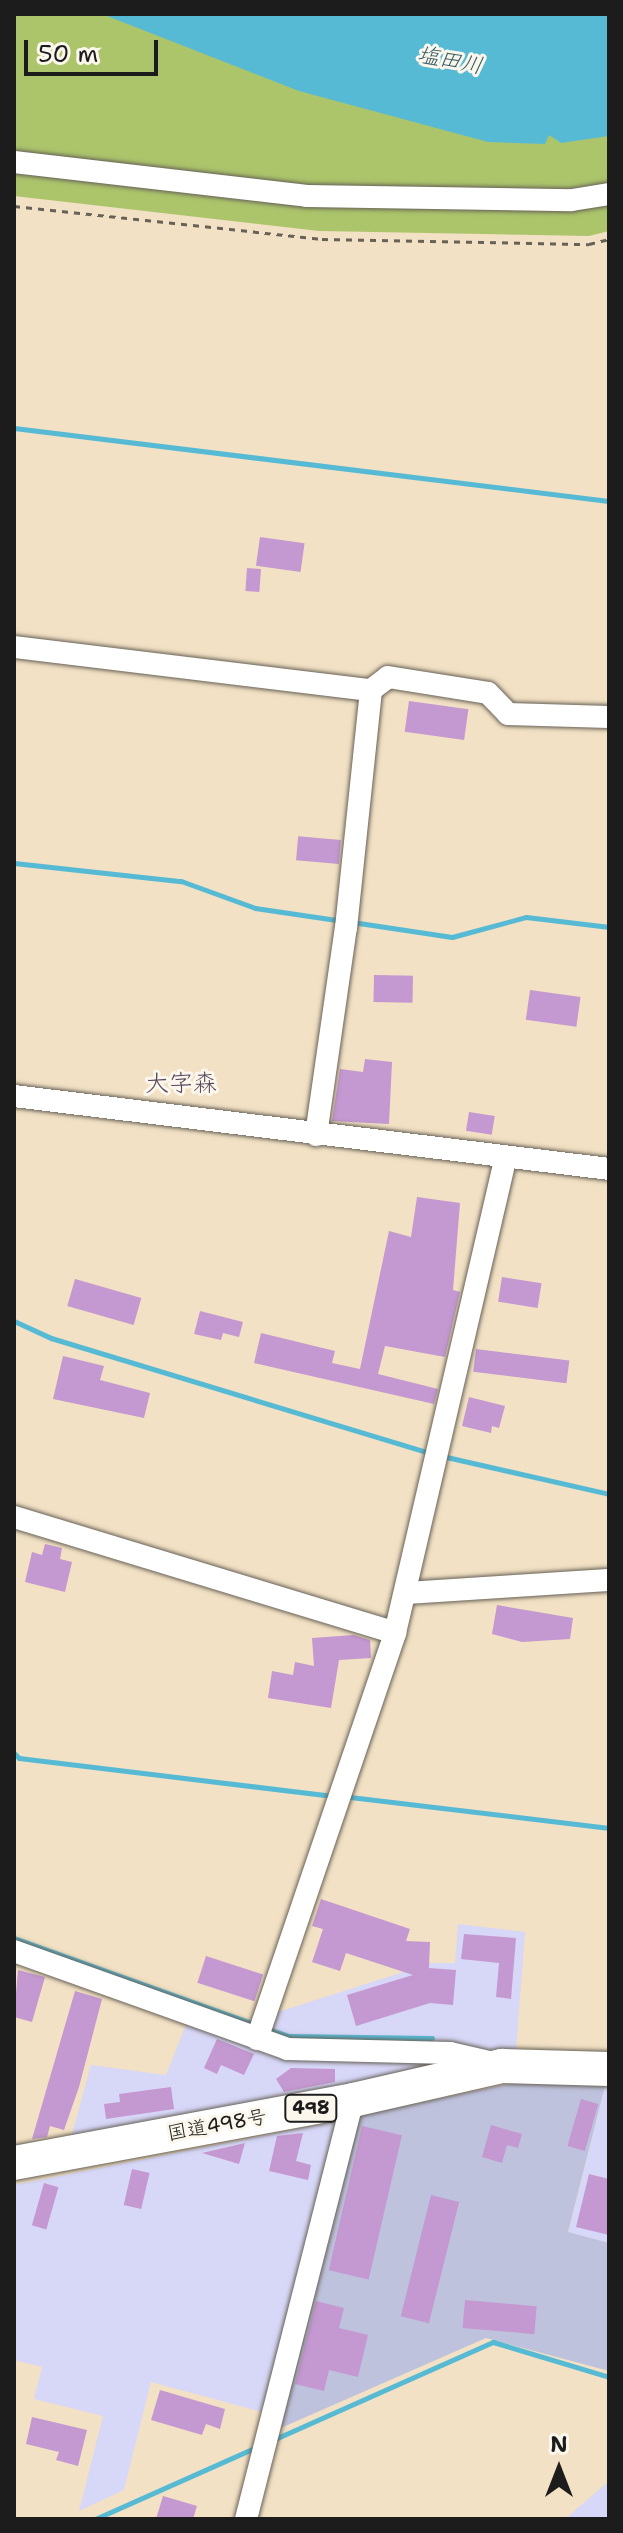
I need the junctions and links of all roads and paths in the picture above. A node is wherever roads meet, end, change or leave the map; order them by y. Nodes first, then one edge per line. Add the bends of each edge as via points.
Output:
1 (14, 162) edge
2 (609, 194) edge
3 (14, 206) edge
4 (609, 239) edge
5 (14, 647) edge
6 (371, 690) junction
7 (609, 717) edge
8 (14, 1096) edge
9 (316, 1135) junction
10 (506, 1157) junction
11 (609, 1169) edge
12 (14, 1517) edge
13 (609, 1580) edge
14 (406, 1593) junction
15 (395, 1633) junction
16 (14, 1951) edge
17 (257, 2039) junction
18 (502, 2066) junction
19 (609, 2069) edge
20 (353, 2100) junction
21 (14, 2163) edge
22 (246, 2519) edge

1 - 2 street via 307,196 572,200
3 - 4 path via 322,239 589,244
5 - 6 street
6 - 7 street via 388,677 488,693 508,714
6 - 9 street via 347,920
8 - 9 street
9 - 10 street
10 - 11 street
10 - 14 street
12 - 15 street
13 - 14 street
14 - 15 street
15 - 17 street
16 - 17 street
17 - 18 street via 287,2049 450,2053
18 - 19 highway, 国道498号 / 498
18 - 20 highway, 国道498号 / 498
20 - 21 highway, 国道498号 / 498
20 - 22 street

